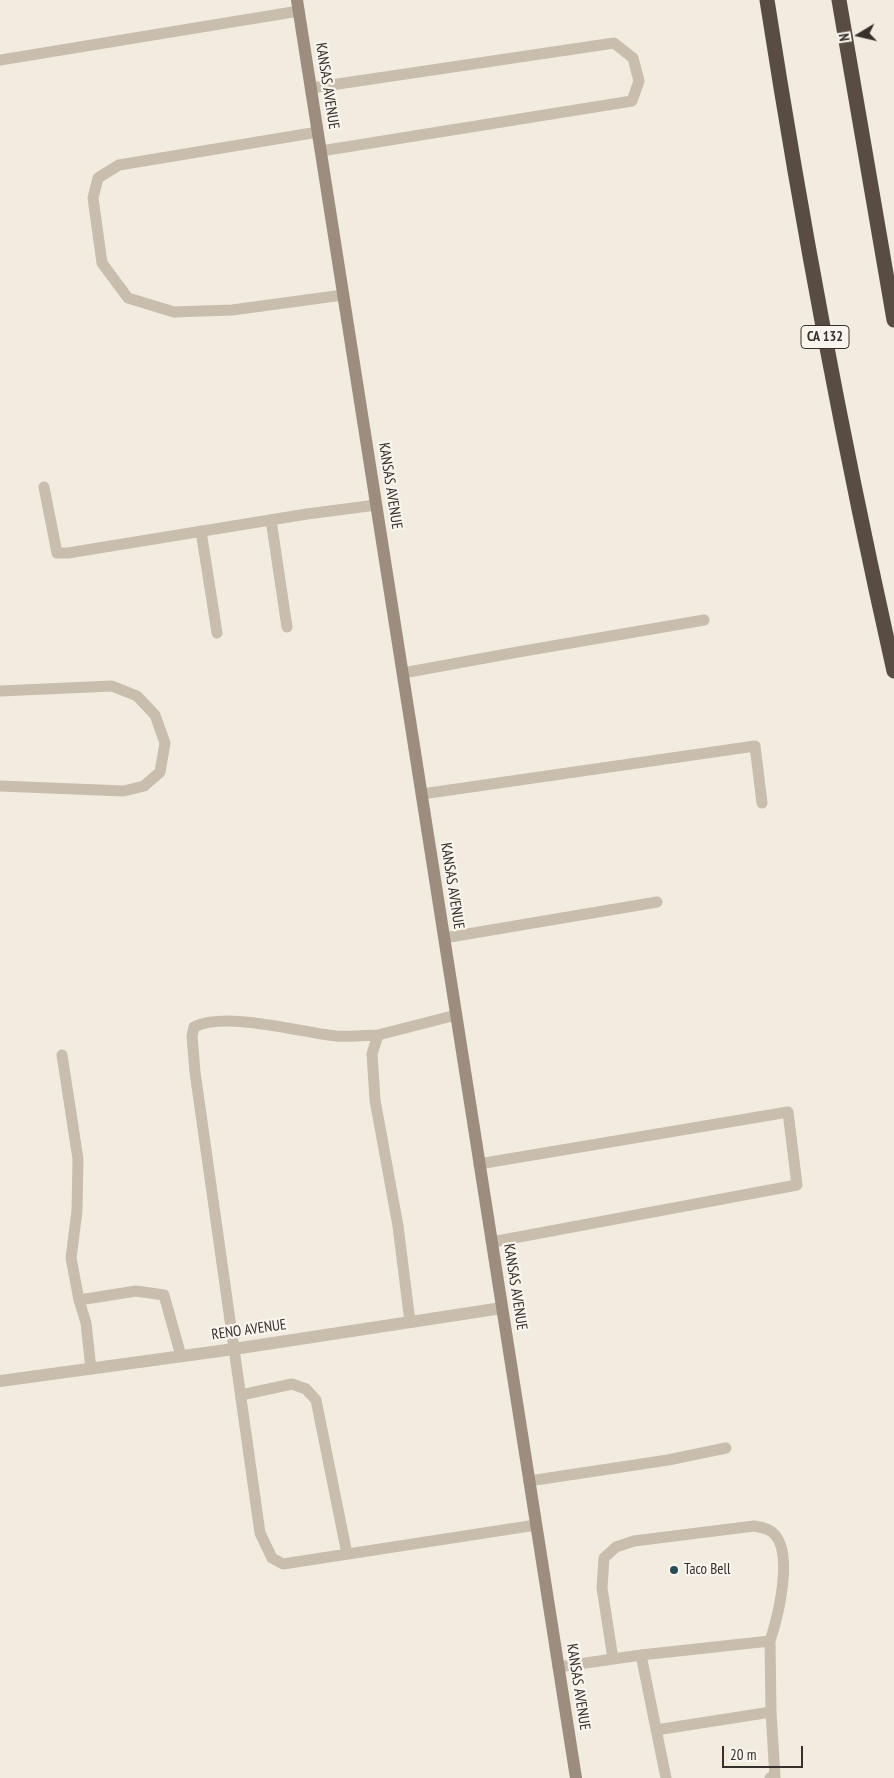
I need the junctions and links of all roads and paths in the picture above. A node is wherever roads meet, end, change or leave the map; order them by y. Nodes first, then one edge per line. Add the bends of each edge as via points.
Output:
1 (767, 0) edge
2 (839, 0) edge
3 (298, 5) edge
4 (0, 60) edge
5 (311, 88) junction
6 (318, 132) junction
7 (321, 151) junction
8 (343, 295) junction
9 (894, 320) edge
10 (44, 487) dead end
11 (376, 505) junction
12 (271, 520) junction
13 (201, 531) junction
14 (704, 620) dead end
15 (287, 627) dead end
16 (217, 632) dead end
17 (894, 671) edge
18 (403, 673) junction
19 (0, 691) edge
20 (0, 786) edge
21 (422, 794) junction
22 (762, 803) dead end
23 (657, 902) dead end
24 (444, 938) junction
25 (456, 1015) junction
26 (378, 1035) junction
27 (62, 1055) dead end
28 (479, 1164) junction
29 (492, 1242) junction
30 (79, 1300) junction
31 (502, 1308) junction
32 (410, 1322) junction
33 (234, 1350) junction
34 (181, 1356) junction
35 (91, 1368) junction
36 (0, 1381) edge
37 (241, 1394) junction
38 (726, 1448) dead end
39 (529, 1481) junction
40 (536, 1525) junction
41 (347, 1554) junction
42 (770, 1641) junction
43 (641, 1654) junction
44 (613, 1659) junction
45 (558, 1666) junction
46 (771, 1712) junction
47 (656, 1730) junction
48 (576, 1778) edge
49 (666, 1778) edge
50 (774, 1778) edge

1 - 17 highway, CA 132 via 835,393
2 - 9 highway
3 - 4 lane
3 - 5 main road, KANSAS AVENUE
5 - 6 main road, KANSAS AVENUE
5 - 7 lane via 614,43 633,58 639,81 632,101
6 - 7 main road, KANSAS AVENUE
6 - 8 lane via 118,165 98,178 93,198 102,263 128,298 174,312 232,310
7 - 8 main road, KANSAS AVENUE
8 - 11 main road, KANSAS AVENUE
10 - 13 lane via 57,553
11 - 12 lane
11 - 18 main road, KANSAS AVENUE
12 - 13 lane
12 - 15 lane
13 - 16 lane
14 - 18 lane
18 - 21 main road, KANSAS AVENUE
19 - 20 lane via 112,686 137,696 155,715 165,744 160,772 144,786 124,791
21 - 22 lane via 755,746
21 - 24 main road, KANSAS AVENUE
23 - 24 lane
24 - 25 main road, KANSAS AVENUE
25 - 26 lane
25 - 28 main road, KANSAS AVENUE
26 - 32 lane via 372,1054 375,1100 398,1226
26 - 33 lane via 338,1036 226,1020 194,1027 195,1072
27 - 30 lane via 78,1159 77,1211 71,1258
28 - 29 main road, KANSAS AVENUE
28 - 29 lane via 788,1112 797,1185
29 - 31 main road, KANSAS AVENUE
30 - 34 lane via 136,1291 164,1294
30 - 35 lane via 86,1322
31 - 32 street, RENO AVENUE
31 - 39 main road, KANSAS AVENUE
32 - 33 street, RENO AVENUE
33 - 34 street, RENO AVENUE
33 - 37 lane
34 - 35 street, RENO AVENUE
35 - 36 street, RENO AVENUE
37 - 41 lane via 292,1384 306,1389 316,1400
37 - 41 lane via 260,1534 272,1558 283,1564
38 - 39 lane
39 - 40 main road, KANSAS AVENUE
40 - 41 lane
40 - 45 main road, KANSAS AVENUE
42 - 43 lane
42 - 44 lane via 781,1596 784,1562 781,1543 772,1531 754,1526 634,1541 610,1552 604,1558 602,1588
42 - 46 lane
43 - 44 lane
43 - 47 lane
44 - 45 lane
45 - 48 main road, KANSAS AVENUE
46 - 47 lane
46 - 50 lane
47 - 49 lane

